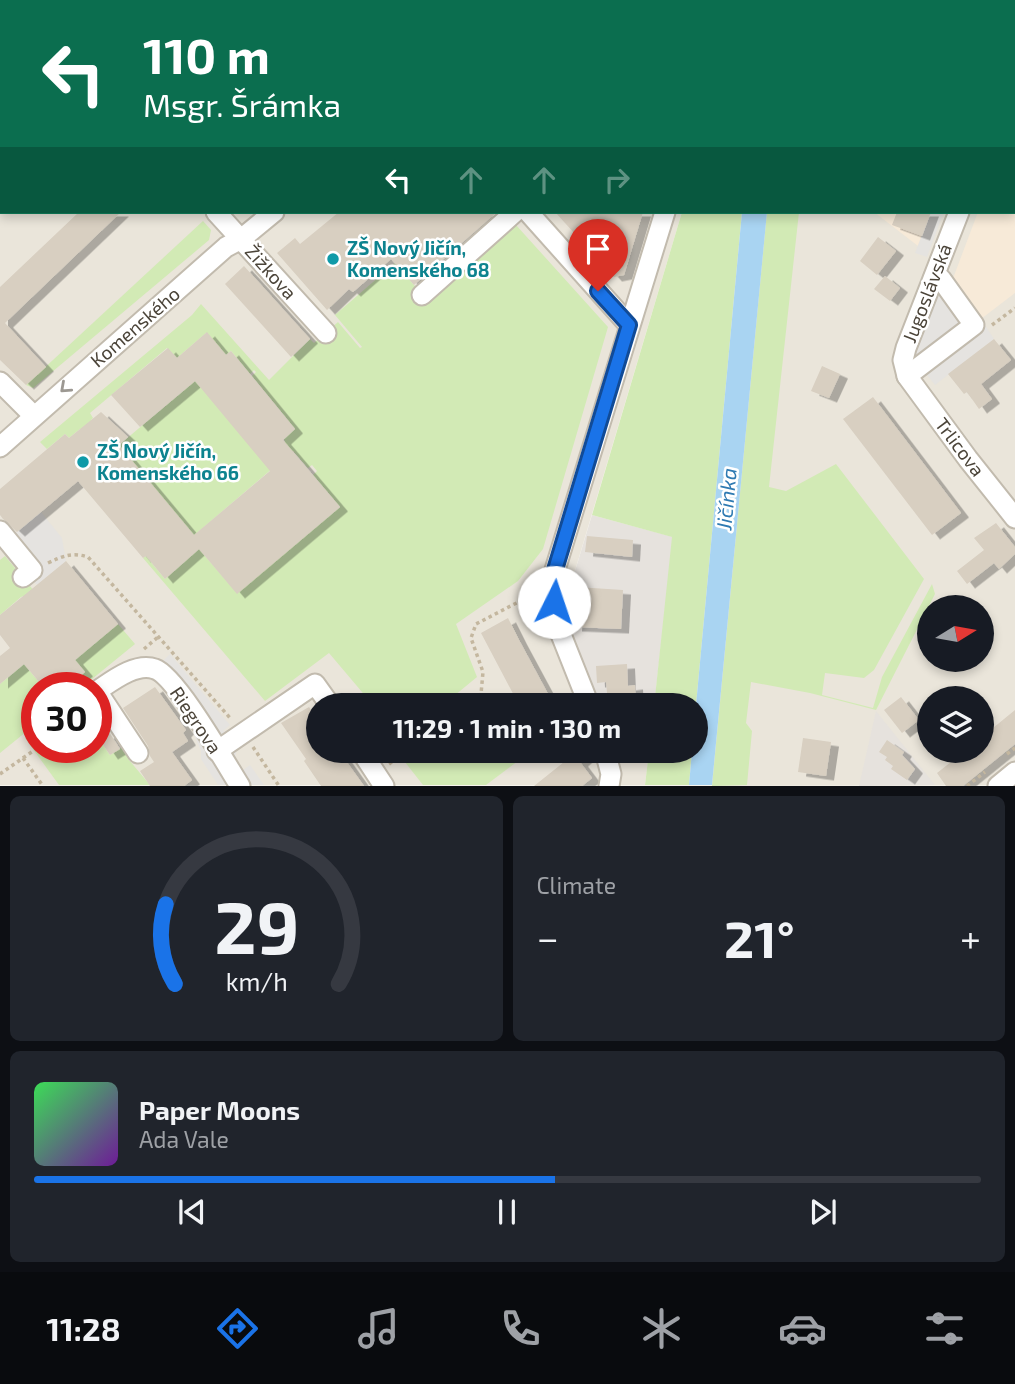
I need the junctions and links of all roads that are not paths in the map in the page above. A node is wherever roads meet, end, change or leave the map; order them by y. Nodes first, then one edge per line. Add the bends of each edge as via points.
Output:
1 (218, 214) edge
2 (272, 214) edge
3 (513, 214) edge
4 (530, 214) edge
5 (663, 214) edge
6 (958, 214) edge
7 (241, 239) junction
8 (934, 276) junction
9 (422, 295) dead end
10 (629, 325) junction
11 (326, 332) dead end
12 (907, 376) junction
13 (0, 382) edge
14 (34, 416) junction
15 (0, 447) edge
16 (1015, 518) edge
17 (0, 531) edge
18 (28, 574) road end
19 (321, 693) edge
20 (584, 693) edge
21 (218, 751) junction
22 (138, 753) dead end
23 (368, 763) edge
24 (608, 763) edge
25 (1015, 772) edge
26 (240, 786) edge
27 (384, 786) edge
28 (610, 786) edge
29 (998, 786) edge

1 - 7 street, Žižkova
2 - 7 street, Komenského
3 - 9 street
4 - 10 street
5 - 10 street
6 - 8 street, Jugoslávská
7 - 11 street, Žižkova
7 -> 14 street, Komenského via 226,247
8 - 12 street, Jugoslávská via 906,348
8 - 12 street via 974,324
10 - 20 street via 554,573 560,632
12 - 16 street, Trlicova
13 - 14 street
14 - 15 street, Komenského
17 - 18 street
19 - 21 street via 315,684
21 - 22 street, Riegrova via 178,691 163,673 149,668 125,672 97,691
21 - 26 street, Riegrova
23 - 27 street
24 - 28 street
25 - 29 street

